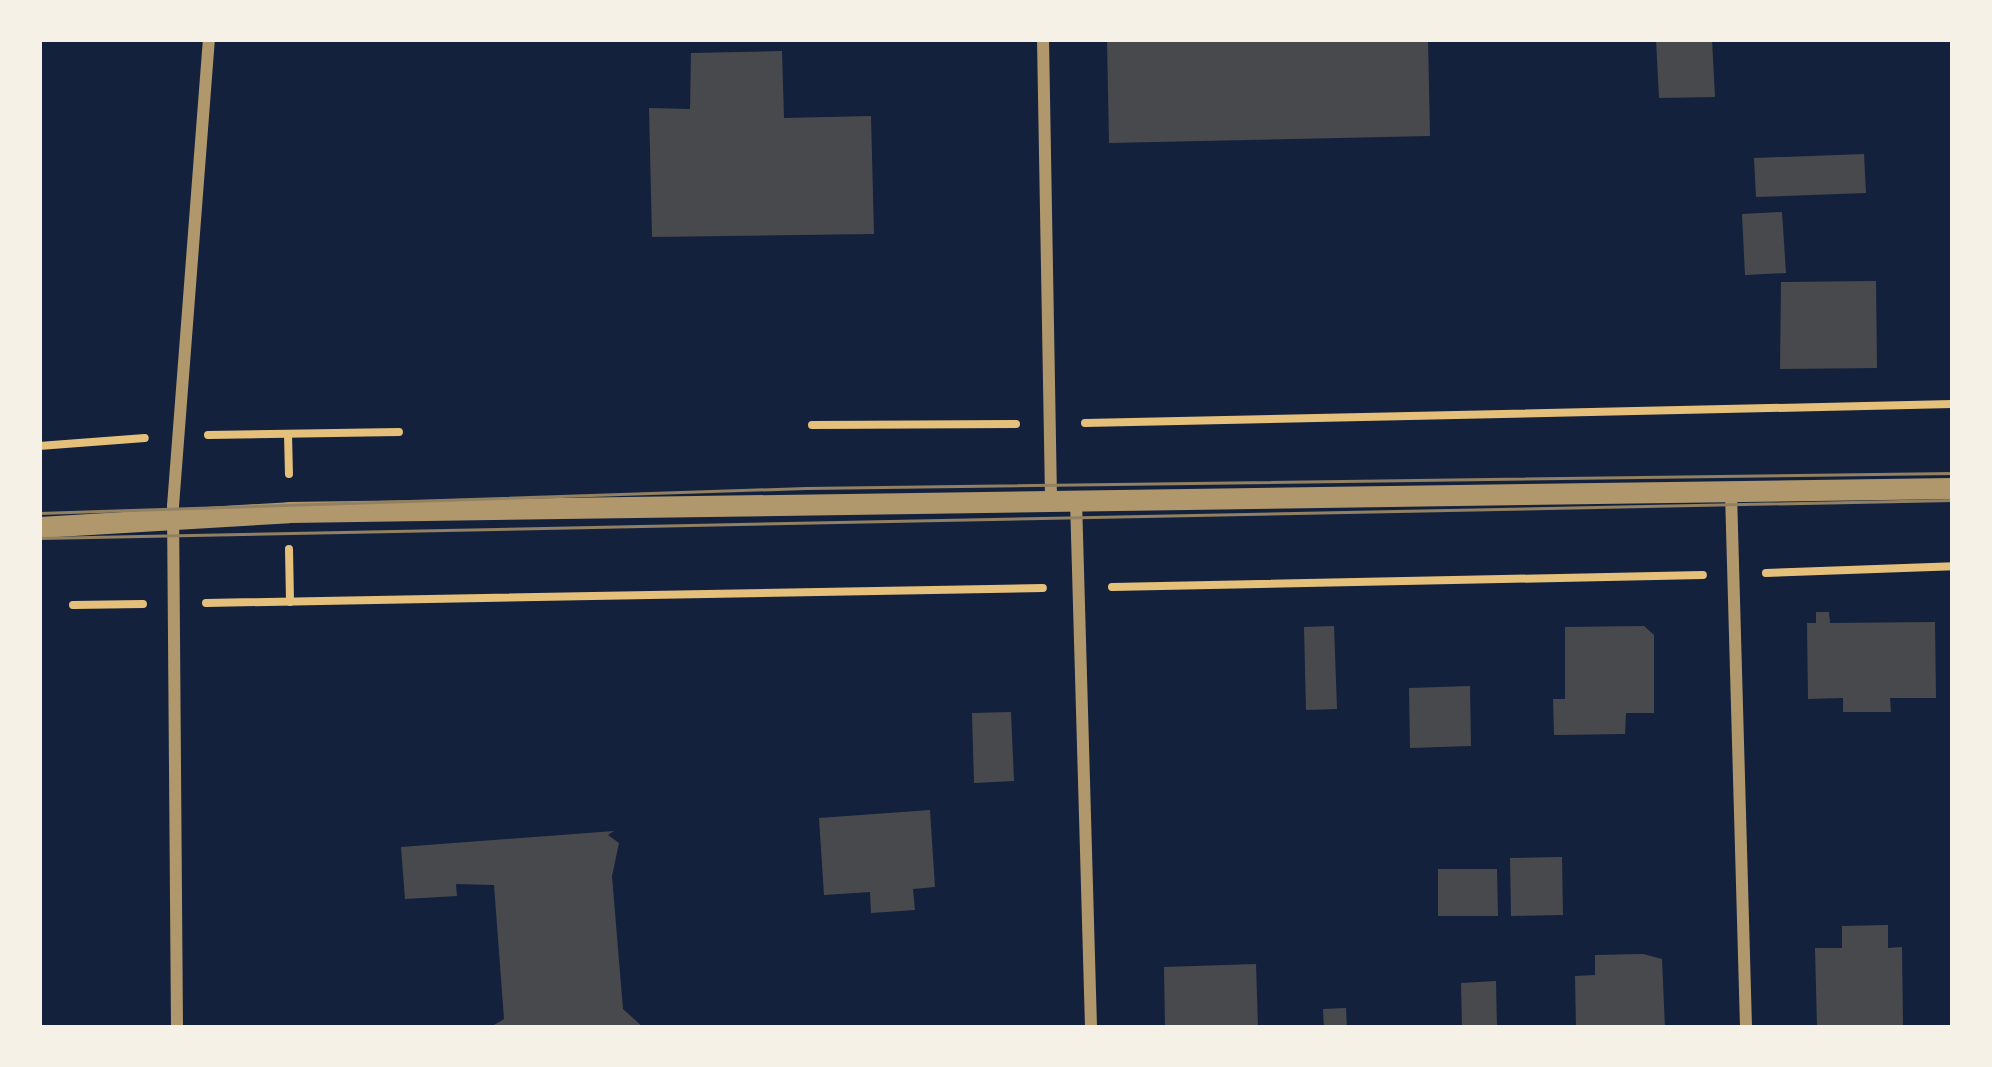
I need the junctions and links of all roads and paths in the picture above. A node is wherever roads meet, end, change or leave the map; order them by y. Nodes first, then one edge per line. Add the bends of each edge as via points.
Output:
1 (209, 39) edge
2 (1043, 39) edge
3 (1953, 404) edge
4 (1050, 424) junction
5 (812, 425) dead end
6 (399, 432) dead end
7 (184, 435) junction
8 (39, 446) edge
9 (1953, 488) edge
10 (1730, 493) junction
11 (1076, 500) junction
12 (1051, 501) junction
13 (173, 517) junction
14 (39, 527) edge
15 (1953, 566) edge
16 (1732, 575) junction
17 (1078, 587) junction
18 (73, 604) dead end
19 (170, 604) junction
20 (177, 1028) edge
21 (1091, 1028) edge
22 (1746, 1028) edge

1 - 7 street
2 - 4 street
3 - 4 path
4 - 5 path
4 - 12 street
6 - 7 path
7 - 8 path
7 - 13 street
9 - 10 street
10 - 11 street
10 - 16 street
11 - 12 street
11 - 17 street
12 - 13 street
13 - 14 street
13 - 19 street
15 - 16 path
16 - 17 path
16 - 22 street
17 - 19 path
17 - 21 street
18 - 19 path
19 - 20 street

